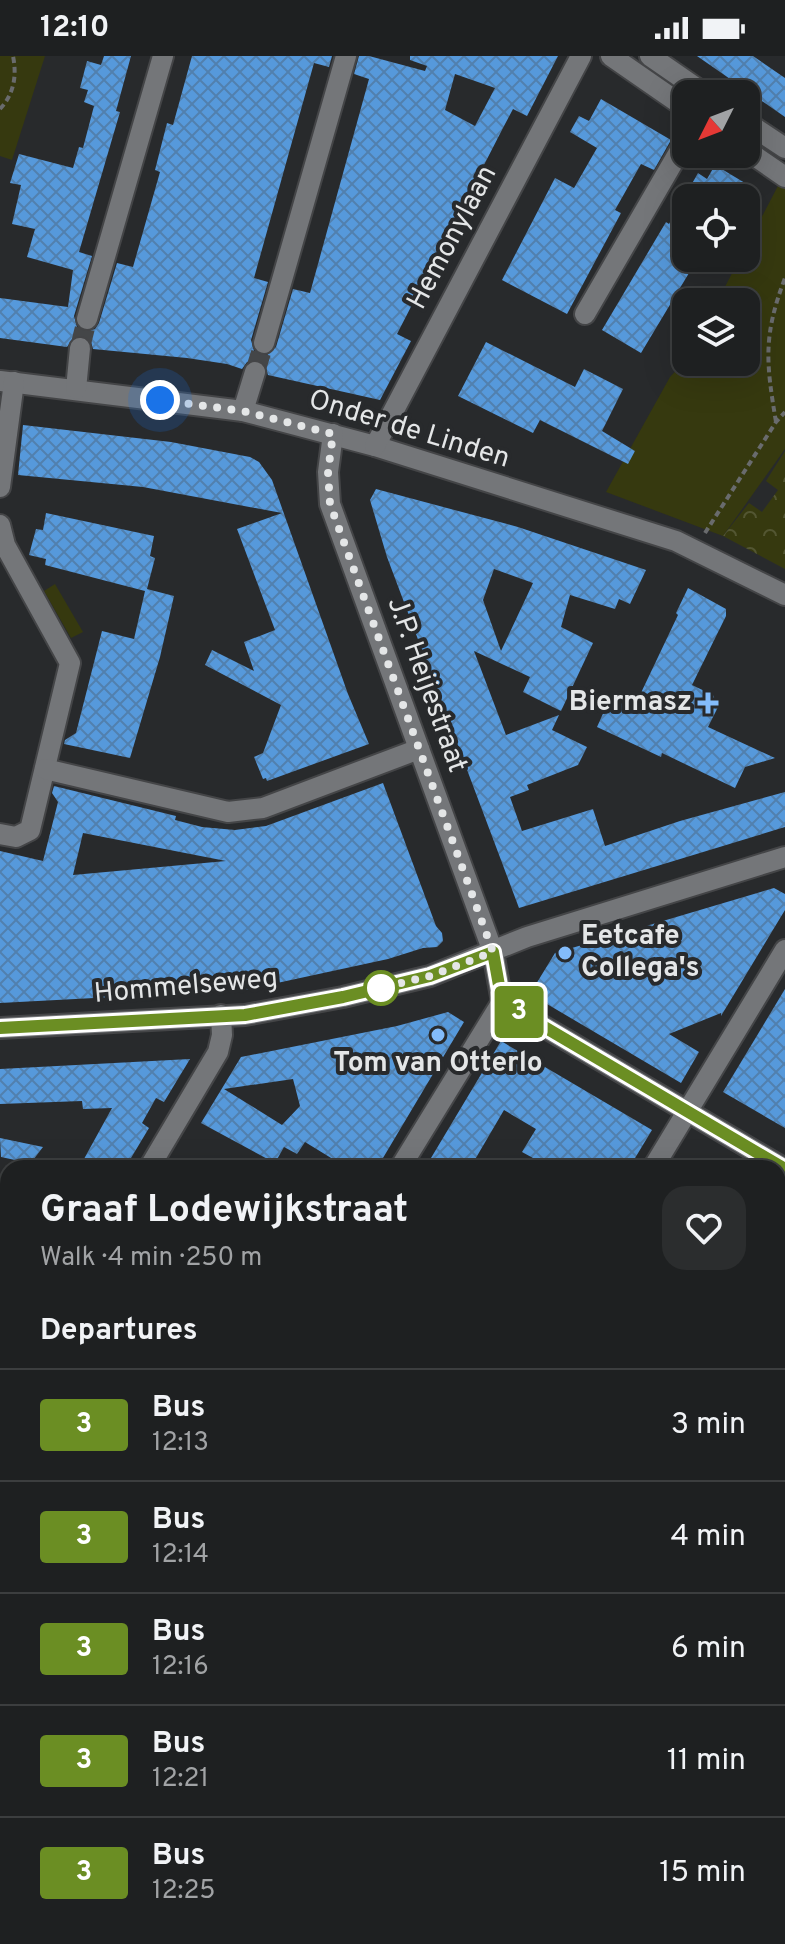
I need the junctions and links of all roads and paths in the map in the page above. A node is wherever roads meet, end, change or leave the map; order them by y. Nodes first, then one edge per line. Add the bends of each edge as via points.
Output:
1 (13, 56) edge
2 (163, 56) edge
3 (346, 56) edge
4 (581, 56) edge
5 (611, 56) edge
6 (650, 56) edge
7 (685, 80) edge
8 (672, 98) edge
9 (0, 109) edge
10 (760, 131) edge
11 (785, 148) edge
12 (760, 160) edge
13 (672, 164) edge
14 (785, 177) edge
15 (785, 278) edge
16 (585, 314) dead end
17 (87, 319) tunnel mouth
18 (264, 343) tunnel mouth
19 (80, 348) tunnel mouth
20 (255, 372) tunnel mouth
21 (7, 382) edge
22 (76, 389) junction
23 (243, 411) junction
24 (785, 412) edge
25 (776, 422) junction
26 (333, 434) junction
27 (375, 446) junction
28 (0, 487) edge
29 (0, 525) edge
30 (695, 548) junction
31 (785, 595) edge
32 (419, 749) junction
33 (45, 769) junction
34 (8, 836) edge
35 (785, 857) edge
36 (785, 950) edge
37 (493, 952) junction
38 (502, 1002) junction
39 (221, 1015) junction
40 (0, 1028) edge
41 (688, 1110) junction
42 (154, 1160) edge
43 (405, 1160) edge
44 (658, 1160) edge
45 (770, 1160) edge

1 - 9 path via 11,96
2 - 17 street
3 - 18 street
4 - 27 street, Hemonylaan
5 - 8 street
6 - 7 street
10 - 11 street
12 - 14 street
13 - 16 street
15 - 25 path via 767,348
19 - 22 street
20 - 23 street
21 - 22 street, Onder de Linden
21 - 28 street
22 - 23 street, Onder de Linden
23 - 26 street, Onder de Linden
24 - 25 path
25 - 30 path
26 - 27 street, Onder de Linden
26 - 32 street, J.P. Heijestraat via 330,504
27 - 30 street, Onder de Linden
29 - 33 street via 5,545 70,663
30 - 31 street, Onder de Linden
32 - 33 street via 263,808 228,812
32 - 37 street, J.P. Heijestraat
33 - 34 street via 30,830
35 - 37 street, Hommelseweg
36 - 41 street
37 - 38 street, J.P. Heijestraat
37 - 39 street, Hommelseweg via 430,976 343,997
38 - 41 street
38 - 43 street
39 - 40 street, Hommelseweg
39 - 42 street via 218,1052
41 - 44 street
41 - 45 street

